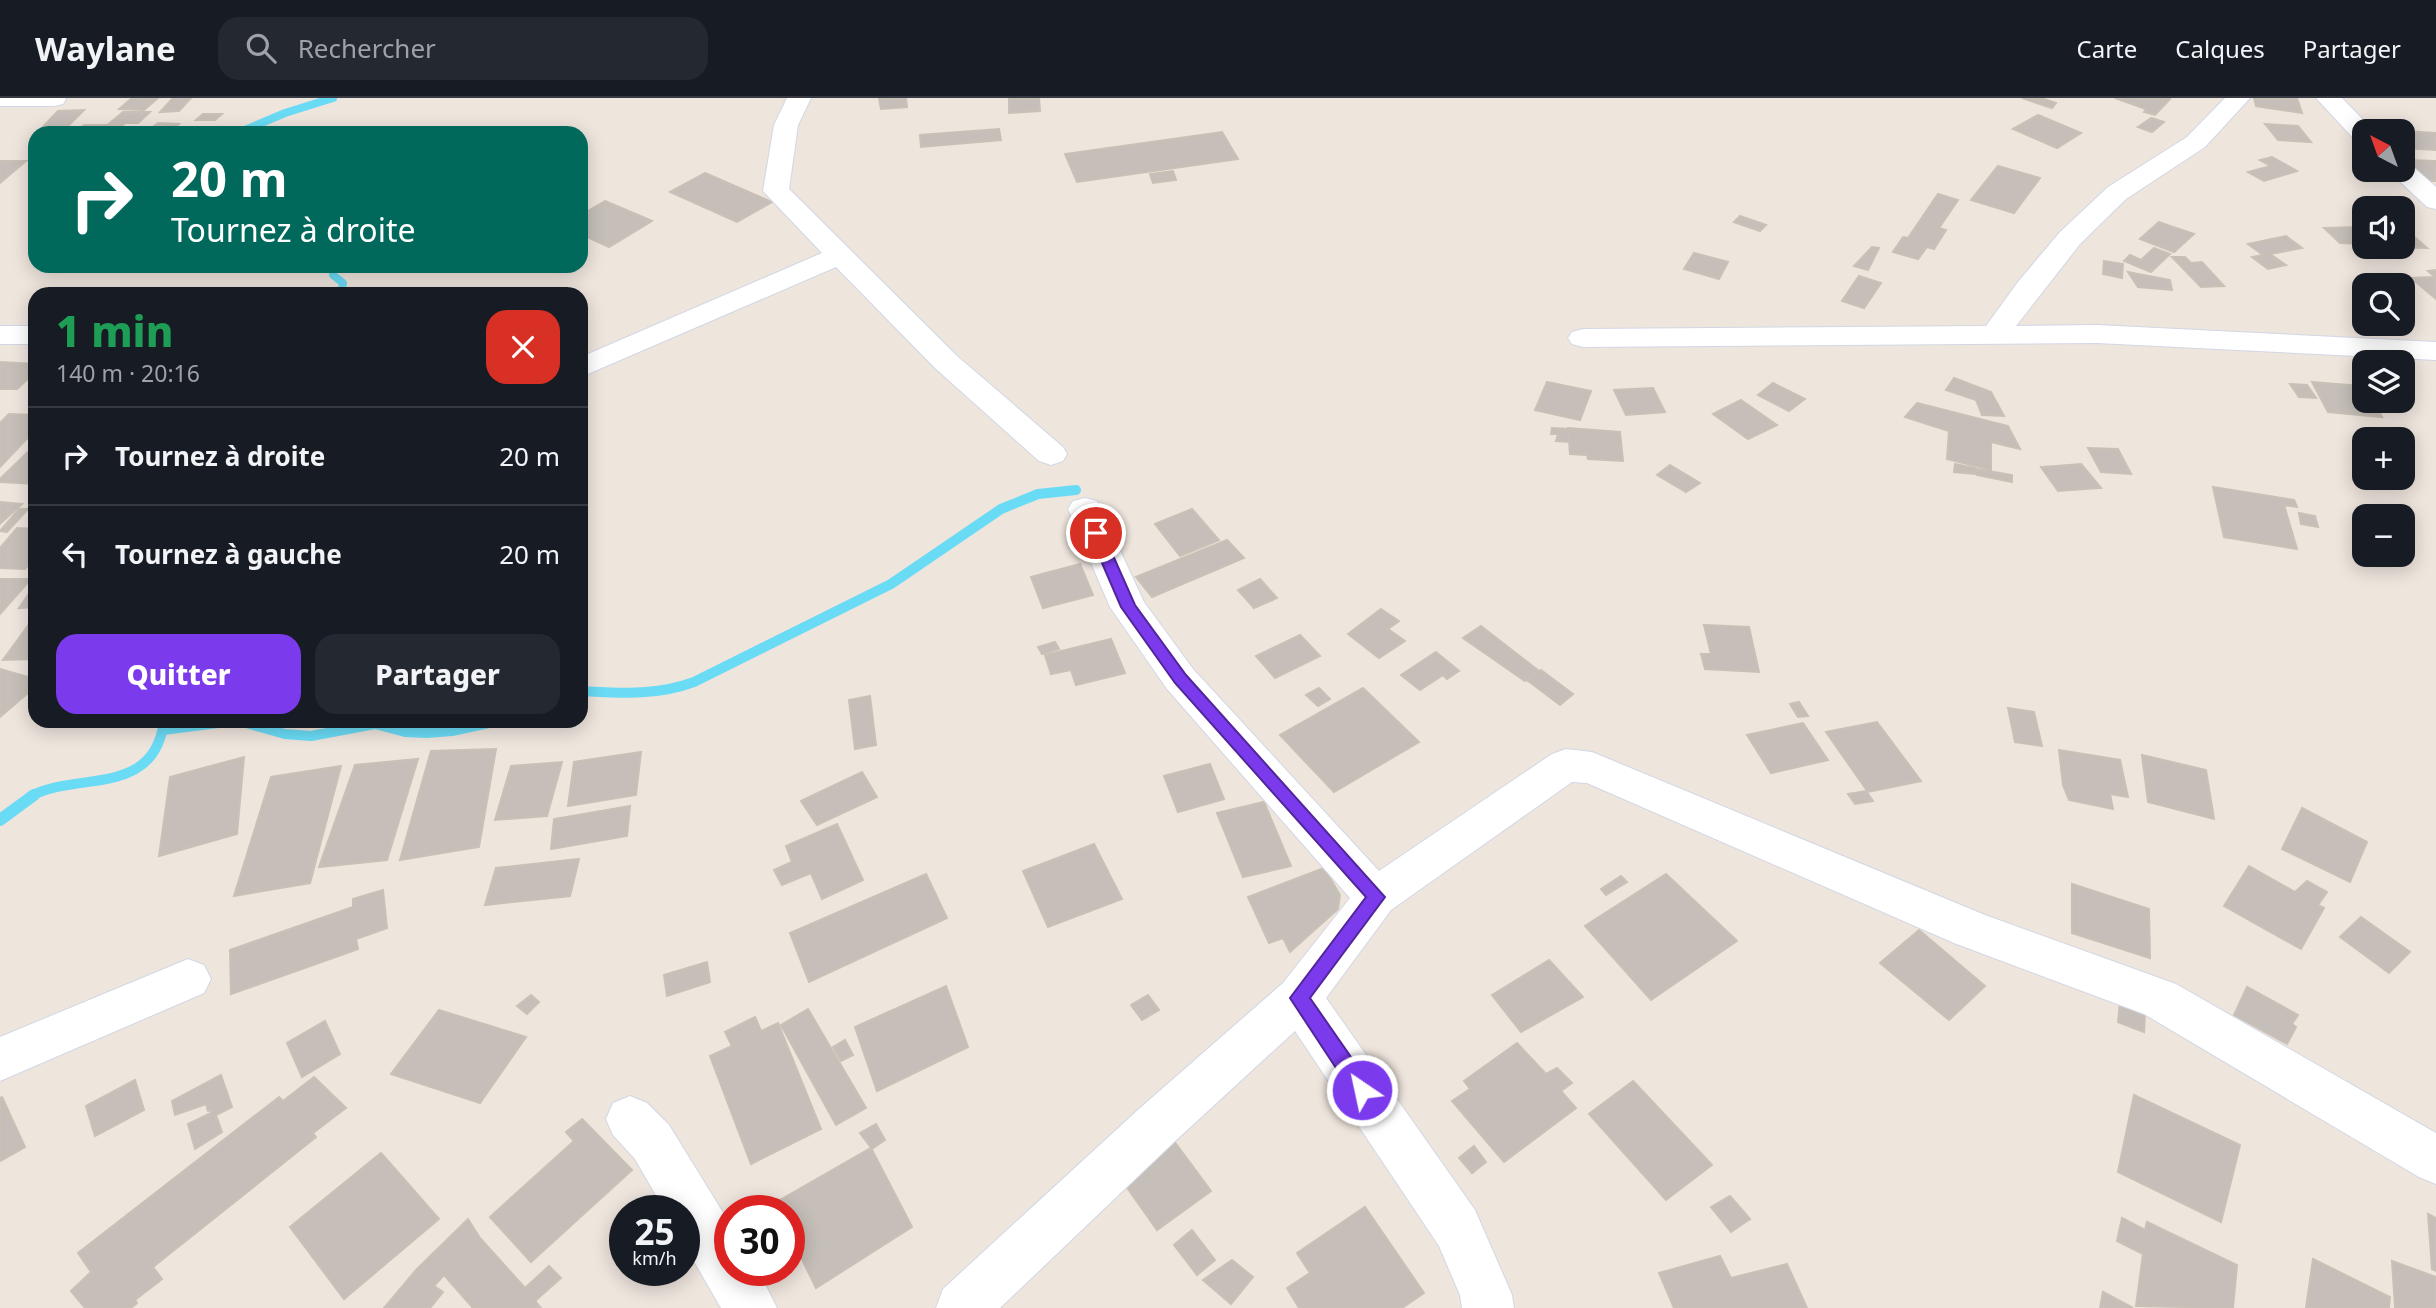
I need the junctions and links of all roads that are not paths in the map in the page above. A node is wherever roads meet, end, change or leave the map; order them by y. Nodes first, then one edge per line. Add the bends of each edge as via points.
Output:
1 (799, 98) edge
2 (2238, 98) edge
3 (2328, 98) edge
4 (0, 99) edge
5 (54, 99) edge
6 (2352, 123) edge
7 (2415, 182) edge
8 (2436, 201) edge
9 (838, 256) junction
10 (1995, 334) junction
11 (0, 335) edge
12 (28, 335) edge
13 (1583, 338) dead end
14 (2436, 351) edge
15 (588, 365) edge
16 (1051, 454) dead end
17 (1086, 509) dead end
18 (1377, 897) junction
19 (188, 979) dead end
20 (1299, 998) junction
21 (0, 1059) edge
22 (630, 1119) dead end
23 (2434, 1153) edge
24 (751, 1308) edge
25 (962, 1308) edge
26 (1488, 1308) edge

1 - 9 street via 786,125 776,191
2 - 10 street via 2196,142 2117,193 2070,238
3 - 6 street
4 - 5 street
7 - 8 street
9 - 15 street
9 - 16 street via 946,362
10 - 13 street
10 - 14 street via 2097,334
11 - 12 street
17 - 18 street via 1129,607 1180,679
18 - 20 street
18 - 23 street via 1566,765 1592,768 1970,929 2160,999
19 - 21 street
20 - 25 street
20 - 26 street via 1457,1228
22 - 24 street via 652,1142

